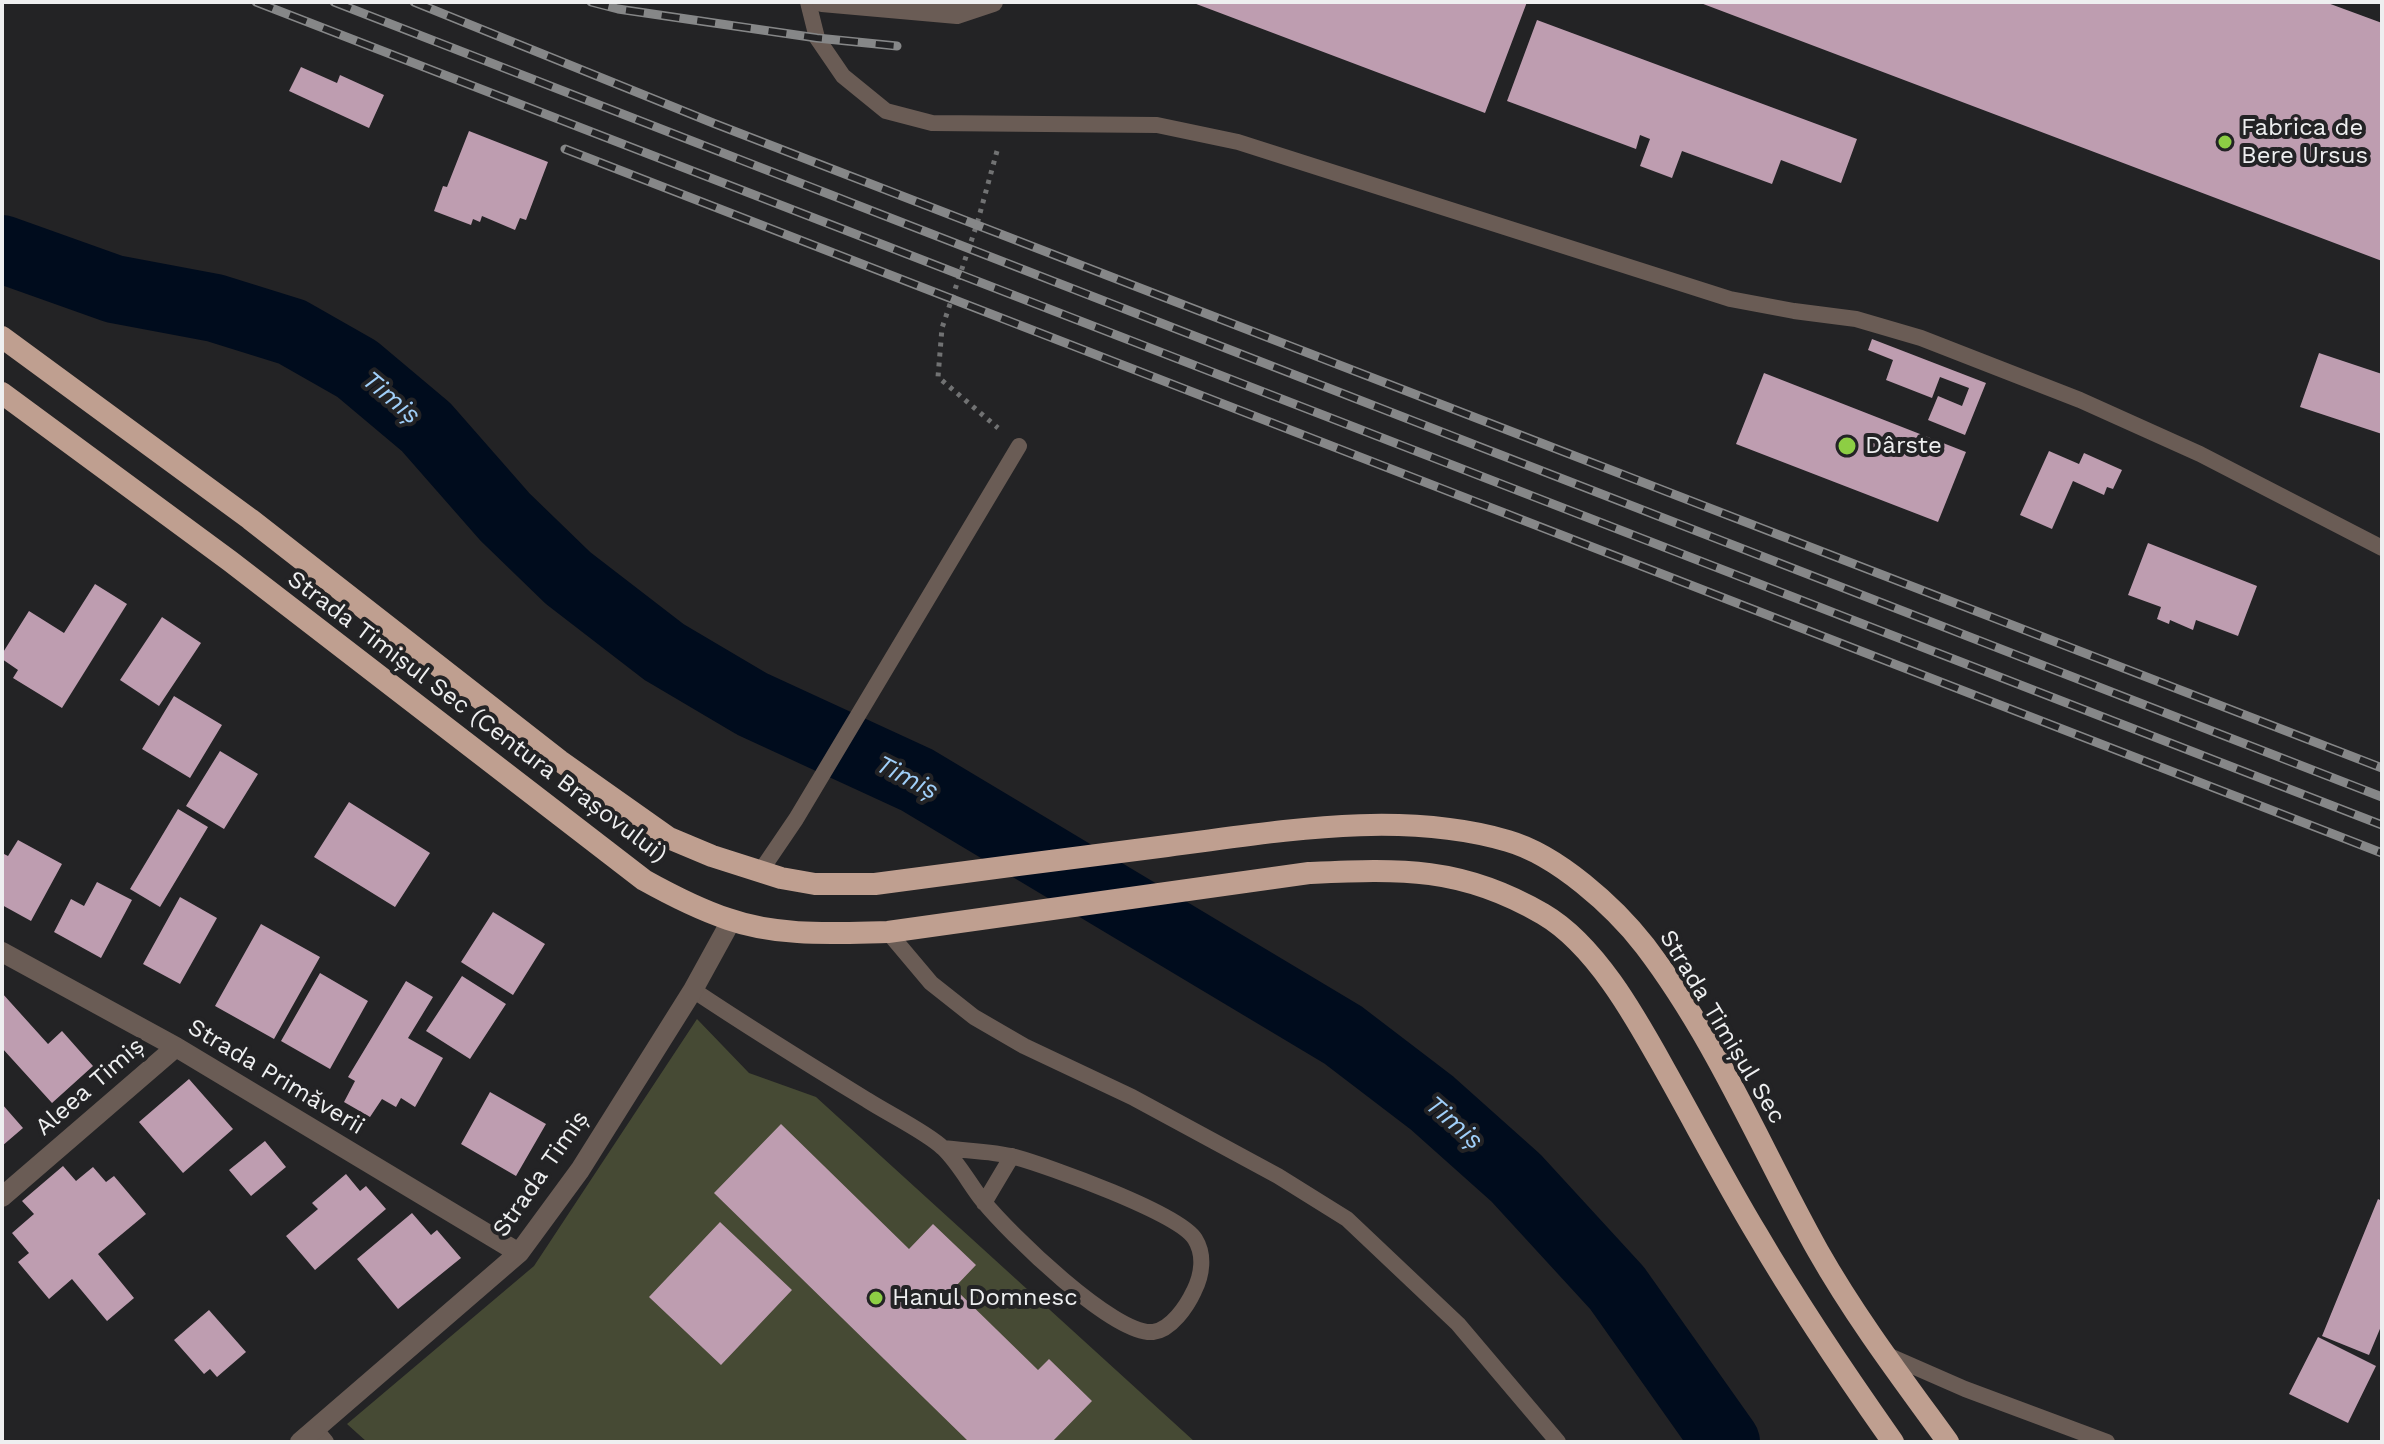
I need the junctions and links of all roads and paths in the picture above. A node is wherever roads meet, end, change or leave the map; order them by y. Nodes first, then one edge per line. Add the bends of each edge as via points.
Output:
1 (808, 2) edge
2 (822, 2) edge
3 (993, 2) edge
4 (1004, 123) junction
5 (2, 337) edge
6 (2, 393) edge
7 (1019, 446) joint
8 (2382, 548) edge
9 (1274, 832) joint
10 (760, 872) junction
11 (731, 921) junction
12 (888, 932) junction
13 (2, 952) edge
14 (693, 990) junction
15 (176, 1047) junction
16 (943, 1148) junction
17 (1012, 1156) junction
18 (2, 1197) edge
19 (984, 1203) junction
20 (519, 1253) junction
21 (1883, 1353) junction
22 (313, 1438) edge
23 (1558, 1442) edge
24 (1893, 1442) edge
25 (1948, 1442) edge
26 (2107, 1442) edge

1 - 4 lane via 817,38 843,76 886,111 932,123
2 - 3 street via 957,14
4 - 7 path via 942,328 938,377
4 - 8 lane via 1157,125 1238,142 1730,299 1856,319 1921,338 2200,454
5 - 10 highway, Strada Timișul Sec (Centura Brașovului) via 250,519 624,808 669,838
6 - 11 highway, Strada Timișul Sec (Centura Brașovului) via 644,880
7 - 10 lane
9 - 10 highway, Strada Timișul Sec (Centura Brașovului) via 875,884 815,884
9 - 21 highway, Strada Timișul Sec via 1394,824 1461,829 1522,847 1574,877 1610,906 1676,992 1818,1249
11 - 12 highway, Strada Timișul Sec (Centura Brașovului) via 779,930
11 - 14 street, Strada Timiș
12 - 23 lane via 931,983 974,1017 1251,1161 1347,1219 1458,1324
12 - 24 highway, Strada Timișul Sec (Centura Brașovului) via 1309,873 1411,871 1458,878 1503,893 1546,916 1589,954 1642,1030 1801,1307
13 - 15 street, Strada Primăverii
14 - 16 lane
14 - 20 street, Strada Timiș via 580,1170
15 - 18 street, Aleea Timiș
15 - 20 street, Strada Primăverii
16 - 17 lane
16 - 19 lane
17 - 19 lane
17 - 19 lane via 1165,1217 1194,1237 1202,1257 1189,1302 1172,1322 1154,1332 1135,1330 1064,1281
20 - 22 street, Strada Timiș
21 - 25 highway, Strada Timișul Sec
21 - 26 lane

